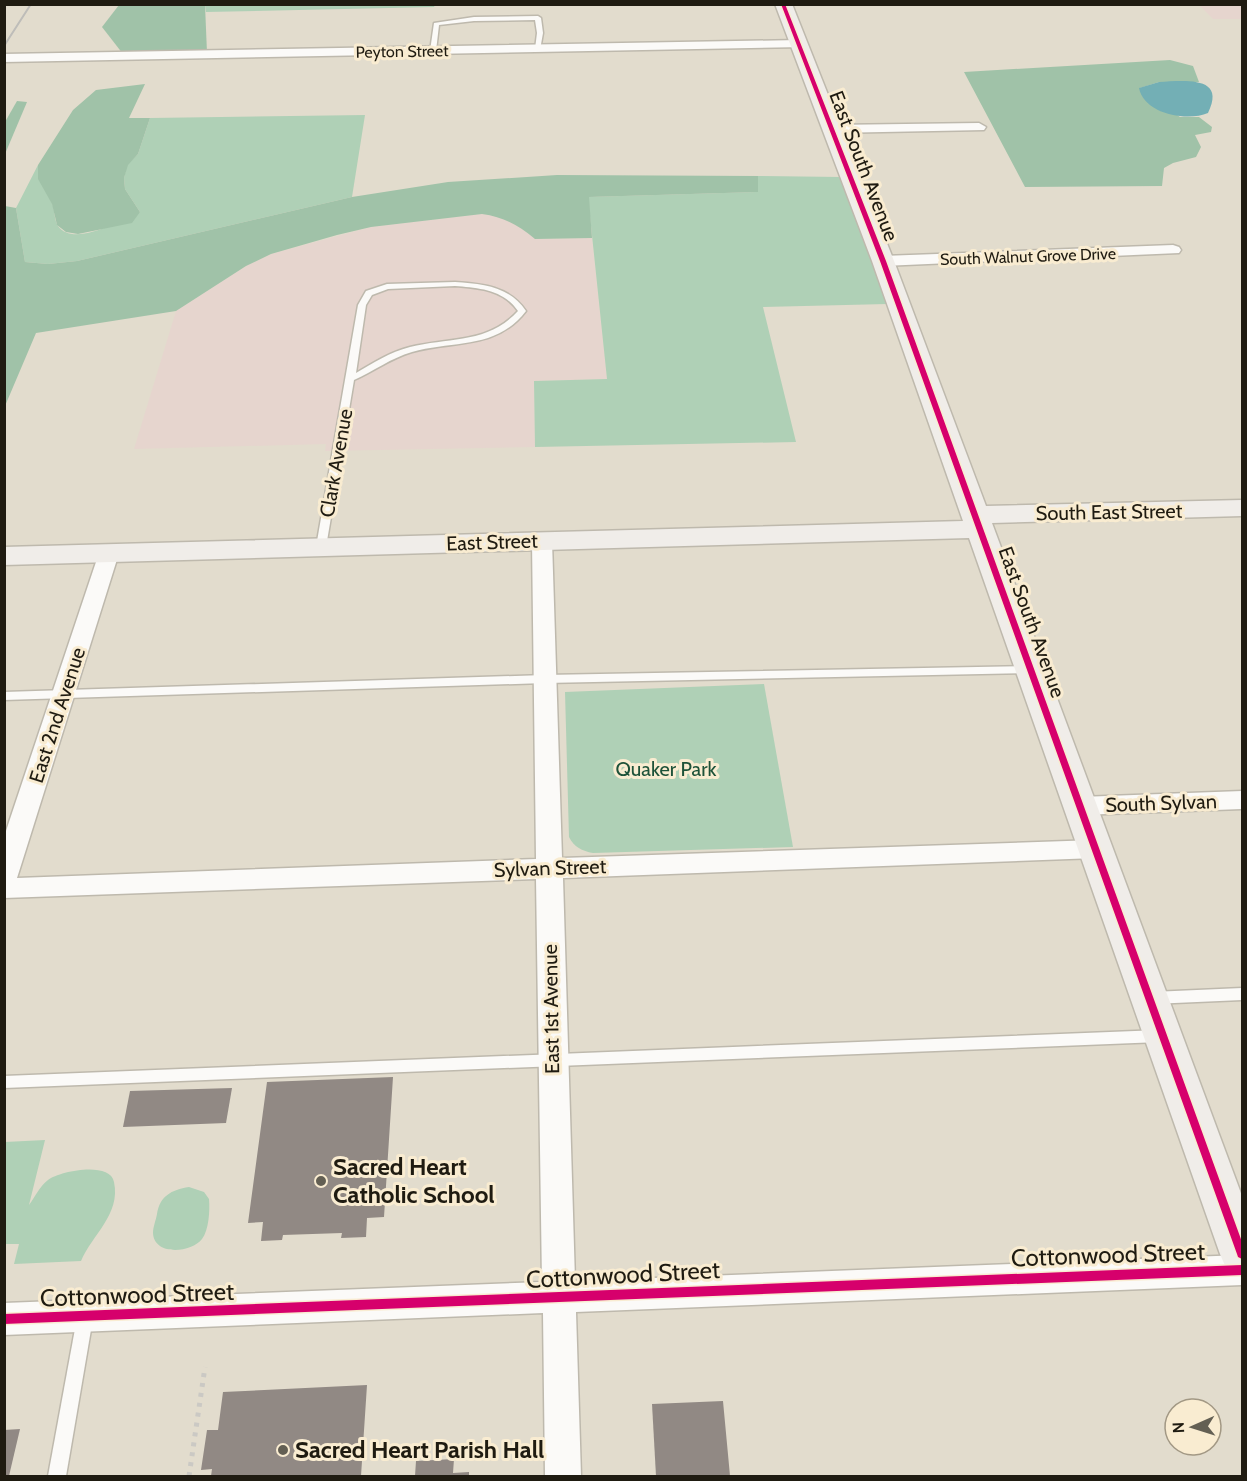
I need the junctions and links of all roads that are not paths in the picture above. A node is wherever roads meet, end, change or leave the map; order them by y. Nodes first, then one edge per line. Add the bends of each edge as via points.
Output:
1 (783, 4) edge
2 (799, 44) junction
3 (538, 49) junction
4 (433, 51) junction
5 (4, 58) edge
6 (979, 128) dead end
7 (832, 129) junction
8 (1173, 250) dead end
9 (883, 261) junction
10 (350, 379) junction
11 (1242, 508) edge
12 (978, 522) junction
13 (542, 541) junction
14 (321, 547) junction
15 (109, 553) junction
16 (4, 556) edge
17 (1032, 670) junction
18 (545, 680) junction
19 (65, 694) junction
20 (4, 696) edge
21 (1242, 800) edge
22 (1080, 806) junction
23 (1096, 849) junction
24 (548, 868) junction
25 (4, 878) edge
26 (4, 888) edge
27 (1242, 994) edge
28 (1151, 998) junction
29 (1164, 1036) junction
30 (552, 1061) junction
31 (4, 1083) edge
32 (1239, 1232) edge
33 (1242, 1270) edge
34 (559, 1298) junction
35 (85, 1316) junction
36 (4, 1320) edge
37 (57, 1476) edge
38 (563, 1476) edge

1 - 2 street, East South Avenue
2 - 3 street, Peyton Street
2 - 7 street, East South Avenue
3 - 4 street, Peyton Street
3 - 4 lane via 540,21 530,18 436,24
4 - 5 street, Peyton Street
6 - 7 street
7 - 9 street, East South Avenue
8 - 9 street, South Walnut Grove Drive
9 - 12 street, East South Avenue
10 - 10 lane, Clark Avenue via 362,305 369,293 415,285 482,286 508,295 522,311 515,323 500,332 395,354
10 - 14 lane, Clark Avenue
11 - 12 street, South East Street
12 - 13 street, East Street
12 - 17 street, East South Avenue
13 - 14 street, East Street
13 - 18 street, East 1st Avenue
14 - 15 street, East Street
15 - 16 street, East Street
15 - 19 street, East 2nd Avenue
17 - 18 lane
17 - 22 street, East South Avenue
18 - 19 lane
18 - 24 street, East 1st Avenue
19 - 20 lane
19 - 25 street, East 2nd Avenue
21 - 22 street, South Sylvan
22 - 23 street, East South Avenue
23 - 24 street, Sylvan Street
23 - 28 street, East South Avenue
24 - 26 street, Sylvan Street
24 - 30 street, East 1st Avenue
27 - 28 lane
28 - 29 street, East South Avenue
29 - 30 lane
29 - 32 street, East South Avenue
30 - 31 lane
30 - 34 street, East 1st Avenue
33 - 34 street, Cottonwood Street
34 - 35 street, Cottonwood Street
34 - 38 street, East 1st Avenue
35 - 36 street, Cottonwood Street
35 - 37 lane

